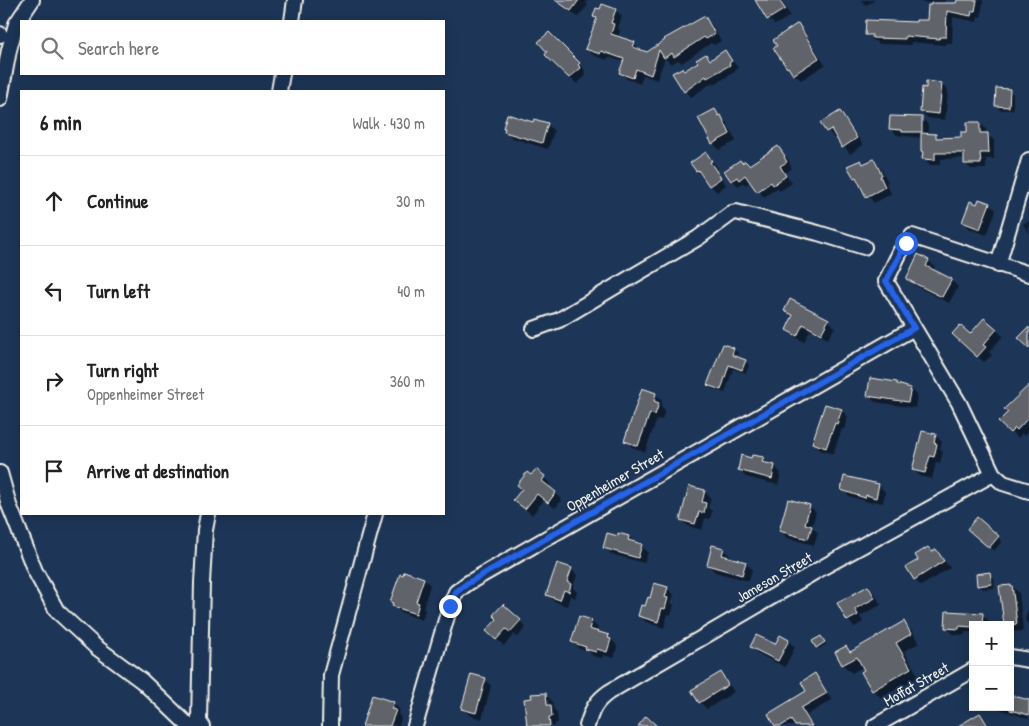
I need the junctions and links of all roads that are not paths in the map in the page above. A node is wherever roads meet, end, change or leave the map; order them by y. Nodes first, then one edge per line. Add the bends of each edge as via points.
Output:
1 (32, 0) edge
2 (295, 0) edge
3 (292, 20) edge
4 (4, 48) edge
5 (282, 75) edge
6 (279, 90) edge
7 (0, 99) edge
8 (1029, 160) edge
9 (864, 247) dead end
10 (998, 264) junction
11 (1029, 274) edge
12 (914, 328) junction
13 (534, 329) dead end
14 (0, 473) edge
15 (993, 474) junction
16 (1029, 491) edge
17 (208, 515) edge
18 (375, 515) edge
19 (1014, 658) edge
20 (1029, 660) edge
21 (969, 672) edge
22 (189, 726) edge
23 (202, 726) edge
24 (330, 726) edge
25 (415, 726) edge
26 (588, 726) edge
27 (875, 726) edge

1 - 4 street
2 - 3 street
4 - 7 street
5 - 6 street
8 - 10 street
9 - 13 street via 736,212 559,320
10 - 11 street
10 - 12 street via 912,236 886,281
12 - 15 street via 959,403
12 - 25 street, Oppenheimer Street via 456,592
14 - 22 street via 35,571 57,611 96,647 142,681
15 - 16 street via 1003,482
15 - 26 street, Jameson Street via 825,566 610,692 598,700
17 - 23 street via 202,584 199,721
18 - 24 street via 331,675
19 - 20 street
21 - 27 street, Moffat Street

